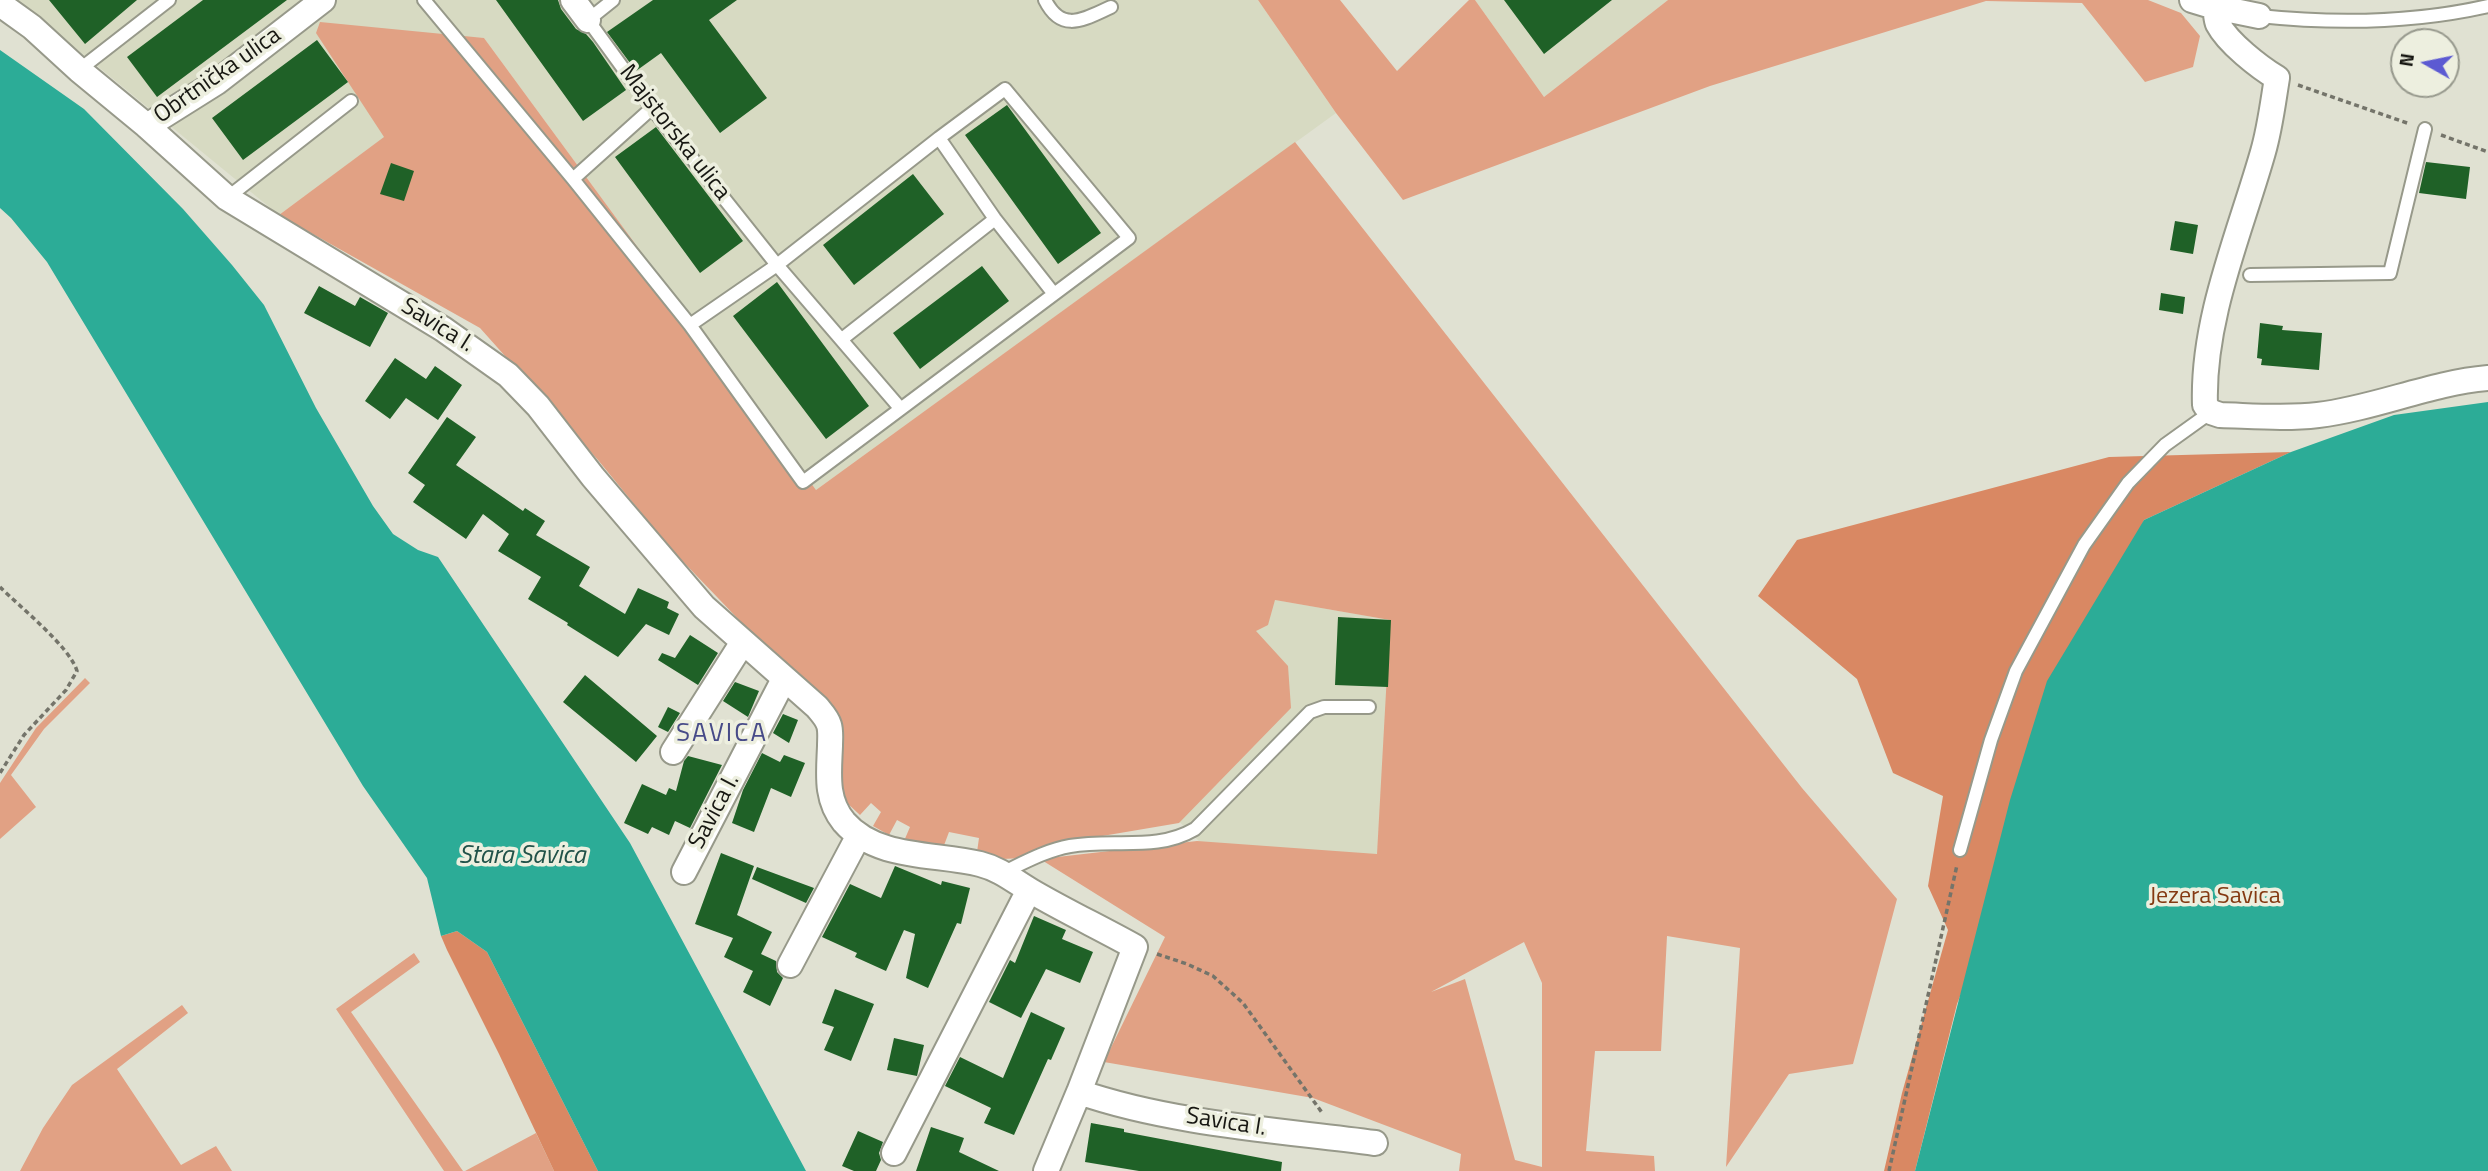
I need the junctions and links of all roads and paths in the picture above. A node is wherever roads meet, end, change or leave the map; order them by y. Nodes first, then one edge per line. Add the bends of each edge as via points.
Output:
1 (12, 0) edge
2 (169, 0) edge
3 (323, 0) edge
4 (424, 0) edge
5 (573, 0) edge
6 (613, 0) edge
7 (1045, 0) edge
8 (0, 4) edge
9 (2203, 4) edge
10 (2488, 6) edge
11 (1111, 7) dead end
12 (2259, 16) joint
13 (588, 20) junction
14 (32, 27) junction
15 (79, 70) junction
16 (2277, 78) junction
17 (351, 101) dead end
18 (652, 108) junction
19 (147, 125) junction
20 (2425, 129) junction
21 (939, 138) junction
22 (2488, 152) edge
23 (573, 179) junction
24 (227, 198) junction
25 (995, 219) junction
26 (777, 265) junction
27 (2250, 275) dead end
28 (1054, 294) junction
29 (690, 325) junction
30 (842, 339) junction
31 (2488, 378) edge
32 (900, 408) junction
33 (2211, 412) junction
34 (0, 587) edge
35 (743, 642) junction
36 (785, 679) junction
37 (1369, 707) dead end
38 (673, 752) dead end
39 (0, 773) edge
40 (859, 835) junction
41 (1960, 850) joint
42 (684, 872) dead end
43 (1004, 872) junction
44 (1029, 890) junction
45 (1135, 947) junction
46 (790, 965) dead end
47 (1079, 1092) junction
48 (1335, 1138) junction
49 (1375, 1143) dead end
50 (894, 1153) dead end
51 (1046, 1171) edge
52 (1889, 1171) edge

1 - 14 lane, Savica I.
2 - 15 lane
3 - 19 street, Obrtnička ulica via 218,82
4 - 23 lane
5 - 13 street, Majstorska ulica
6 - 13 lane
7 - 11 lane via 1065,21 1081,21
8 - 14 street, Savica I.
9 - 12 street
9 - 16 street via 2237,47
10 - 12 lane via 2342,22
13 - 18 lane, Majstorska ulica
14 - 15 street, Savica I.
15 - 19 street, Savica I.
16 - 20 path
16 - 33 street via 2264,150 2223,280 2204,383 2205,405
17 - 24 lane
18 - 23 lane
18 - 26 lane, Majstorska ulica
19 - 24 street, Savica I.
20 - 22 path
20 - 27 lane via 2390,273
21 - 25 lane
21 - 26 lane
21 - 28 lane via 1005,89 1129,239
23 - 29 lane
24 - 35 street, Savica I. via 443,329 508,376 704,607
25 - 28 lane
25 - 30 lane
26 - 29 lane
26 - 30 lane, Majstorska ulica
28 - 32 lane
29 - 32 lane via 803,482
30 - 32 lane, Majstorska ulica
31 - 33 street via 2319,415
33 - 41 lane via 2165,445 2128,483 2084,545 2016,671 1990,740
34 - 39 path via 63,649 77,671 66,690 24,735
35 - 36 street, Savica I.
35 - 38 street
36 - 40 street, Savica I. via 828,722 832,804
36 - 42 street, Savica I.
37 - 43 lane via 1324,707 1310,712 1181,838 1152,844 1071,845
40 - 43 street, Savica I. via 920,856 981,864
40 - 46 street
41 - 52 path
43 - 44 street, Savica I.
44 - 45 street, Savica I.
44 - 50 street
45 - 47 street
45 - 48 path via 1213,976 1243,1003 1319,1106
47 - 48 street, Savica I. via 1114,1104
47 - 51 street
48 - 49 street, Savica I.

